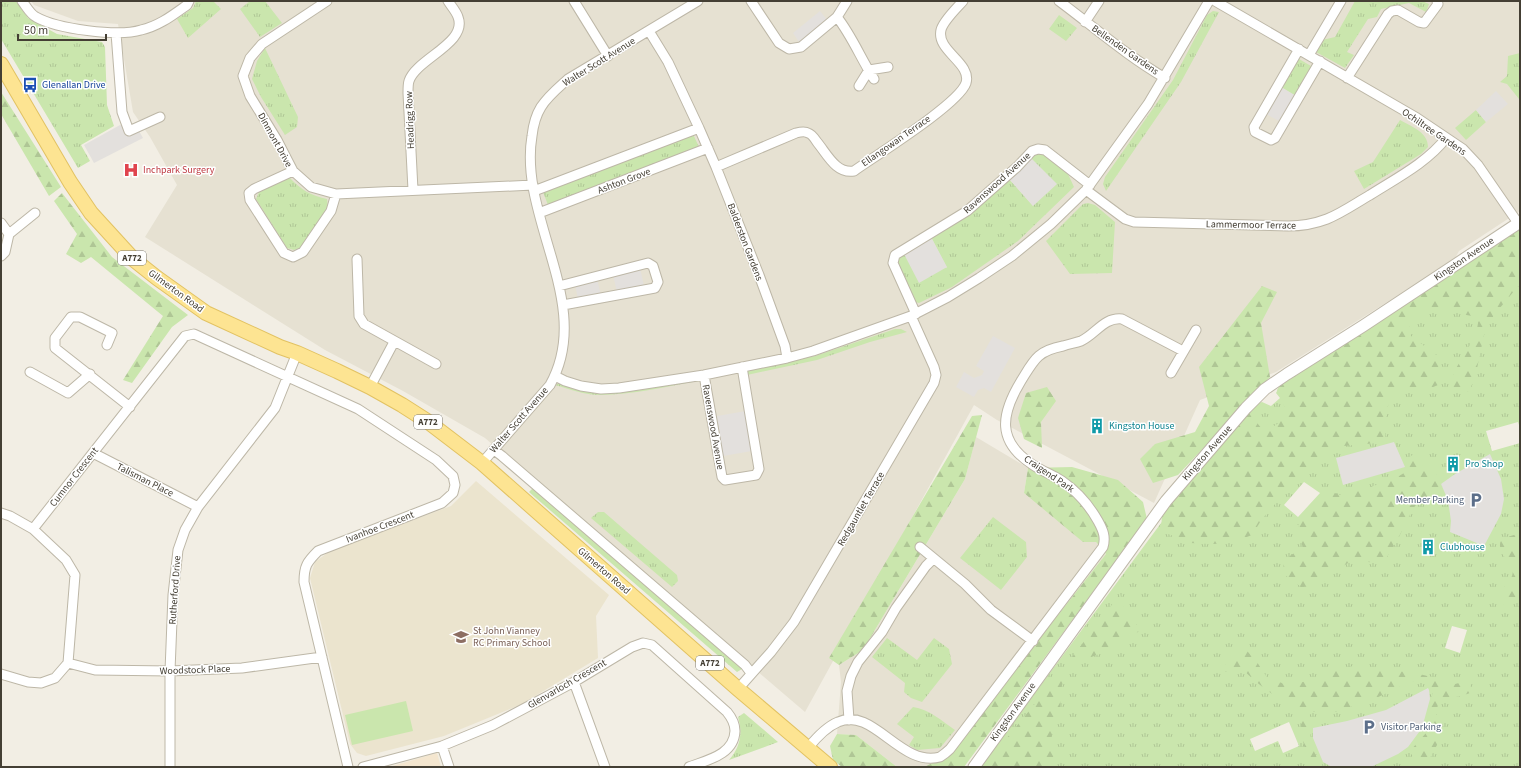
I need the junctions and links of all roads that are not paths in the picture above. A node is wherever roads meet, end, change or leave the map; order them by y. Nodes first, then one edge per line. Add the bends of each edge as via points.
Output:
1 (22, 1) edge
2 (189, 1) edge
3 (327, 1) edge
4 (448, 1) edge
5 (574, 1) edge
6 (698, 1) edge
7 (751, 1) edge
8 (846, 1) edge
9 (963, 1) edge
10 (1099, 1) edge
11 (1209, 1) edge
12 (1215, 1) edge
13 (1341, 1) edge
14 (1437, 1) edge
15 (1062, 2) edge
16 (837, 17) junction
17 (1085, 22) junction
18 (649, 31) junction
19 (116, 33) junction
20 (1299, 49) junction
21 (1309, 55) junction
22 (608, 56) junction
23 (1320, 61) junction
24 (1, 64) edge
25 (888, 67) dead end
26 (869, 70) junction
27 (1165, 78) junction
28 (1347, 78) junction
29 (874, 79) dead end
30 (859, 86) dead end
31 (160, 117) dead end
32 (699, 128) junction
33 (1446, 138) junction
34 (708, 148) junction
35 (716, 167) junction
36 (293, 171) junction
37 (534, 188) junction
38 (1088, 188) junction
39 (413, 190) junction
40 (336, 194) junction
41 (35, 213) dead end
42 (539, 213) junction
43 (1519, 222) edge
44 (1, 223) edge
45 (8, 234) junction
46 (1, 256) edge
47 (357, 259) dead end
48 (559, 286) junction
49 (563, 305) junction
50 (913, 315) junction
51 (1196, 330) dead end
52 (394, 342) junction
53 (107, 345) dead end
54 (1183, 351) junction
55 (297, 353) junction
56 (787, 358) junction
57 (436, 364) dead end
58 (742, 367) junction
59 (30, 372) dead end
60 (1171, 373) dead end
61 (90, 374) junction
62 (704, 375) junction
63 (555, 376) junction
64 (288, 377) junction
65 (370, 387) junction
66 (130, 407) junction
67 (494, 450) junction
68 (93, 453) junction
69 (482, 463) junction
70 (198, 507) junction
71 (1, 513) edge
72 (33, 529) junction
73 (920, 547) dead end
74 (933, 559) junction
75 (1033, 641) junction
76 (322, 657) junction
77 (68, 663) junction
78 (170, 671) junction
79 (751, 673) junction
80 (1, 674) edge
81 (574, 682) junction
82 (738, 688) junction
83 (849, 720) junction
84 (442, 746) junction
85 (808, 748) junction
86 (170, 767) edge
87 (348, 767) edge
88 (363, 767) edge
89 (449, 767) edge
90 (605, 767) edge
91 (689, 767) edge
92 (830, 767) edge
93 (974, 767) edge

1 - 19 street via 34,16 54,25
2 - 19 street via 165,20 141,30
3 - 36 street, Dinmont Drive via 262,44 250,58 243,76 250,96
4 - 39 street, Headrigg Row via 458,17 460,26 453,39 416,70 409,80
5 - 22 street
6 - 18 street, Walter Scott Avenue
7 - 16 street via 779,43 790,49 801,47
8 - 16 street
9 - 35 street, Ellangowan Terrace via 943,25 941,39 965,71 966,84 952,100 916,129 854,171 848,172 837,168 814,137 802,132
10 - 17 street, Bellenden Gardens
11 - 27 street, Ravenswood Avenue
12 - 20 street, Ochiltree Gardens
13 - 21 street
14 - 28 street via 1438,4 1424,23 1398,10 1388,14
15 - 17 street, Bellenden Gardens
16 - 26 street via 849,33
17 - 27 street, Bellenden Gardens
18 - 22 street, Walter Scott Avenue
18 - 32 street, Balderston Gardens via 668,62
19 - 31 street via 122,112 129,130
20 - 21 street, Ochiltree Gardens
20 - 23 street via 1254,127 1255,132 1271,140 1275,138
21 - 23 street, Ochiltree Gardens
22 - 37 street, Walter Scott Avenue via 568,79 540,108 530,147
23 - 28 street, Ochiltree Gardens
24 - 55 main road, Gilmerton Road / A772 via 70,182 92,213 133,259 206,312
25 - 26 street
26 - 29 street
26 - 30 street
27 - 38 street, Ravenswood Avenue
28 - 33 street, Ochiltree Gardens via 1417,118
32 - 34 street, Balderston Gardens
32 - 37 street
33 - 38 street, Lammermoor Terrace via 1434,153 1392,181 1328,219 1302,226 1134,222 1124,219
33 - 43 street, Ochiltree Gardens via 1463,149 1478,165
34 - 35 street, Balderston Gardens
34 - 42 street, Ashton Grove
35 - 56 street, Balderston Gardens via 785,346
36 - 40 street, Dinmont Drive via 311,187
36 - 40 street via 249,193 250,200 284,253 293,257 303,252 331,212
37 - 39 street, Dinmont Drive
37 - 42 street, Walter Scott Avenue
38 - 50 street, Ravenswood Avenue via 1051,224 1012,256 979,278
38 - 50 street, Ravenswood Avenue via 1045,150 1032,151 968,211 895,255 893,263
39 - 40 street, Dinmont Drive
41 - 45 street
42 - 48 street, Walter Scott Avenue
43 - 93 street, Kingston Avenue via 1265,389 1166,501
44 - 45 street
45 - 46 street via 5,252
47 - 52 street via 359,316 364,324
48 - 49 street, Walter Scott Avenue
48 - 49 street via 648,263 653,266 658,282 655,288
49 - 63 street, Walter Scott Avenue via 561,354
50 - 56 street, Ravenswood Avenue
50 - 79 street, Redgauntlet Terrace via 934,367 934,383 794,622
51 - 54 street
52 - 57 street
52 - 65 street
53 - 61 street via 112,333 80,317 71,317 55,338 55,348
54 - 60 street
54 - 75 street, Craigend Park via 1122,319 1114,318 1081,341 1042,352 1011,398 1006,426 1012,446 1032,465 1061,480 1081,496 1095,515 1105,541
55 - 64 street, Rutherford Drive
55 - 65 main road, Gilmerton Road / A772
56 - 58 street, Ravenswood Avenue
58 - 62 street, Ravenswood Avenue
58 - 62 street, Ravenswood Avenue via 759,469 756,475 726,480 722,477
59 - 61 street via 68,394
61 - 66 street
62 - 63 street, Ravenswood Avenue via 601,389 581,386
63 - 67 street, Walter Scott Avenue
64 - 66 street, Cumnor Crescent via 194,334 185,336
64 - 70 street, Rutherford Drive via 275,408
64 - 76 street, Ivanhoe Crescent via 358,409 436,460 453,476 456,485 453,493 442,503 318,551 309,560 304,569 304,582
65 - 69 main road, Gilmerton Road / A772 via 427,421
66 - 68 street, Cumnor Crescent
67 - 69 street, Walter Scott Avenue
67 - 79 street via 745,665
68 - 70 street, Talisman Place
68 - 72 street, Cumnor Crescent
69 - 82 main road, Gilmerton Road / A772
70 - 78 street, Rutherford Drive via 185,530 178,550 173,595
71 - 72 street
72 - 77 street via 66,560 75,575
73 - 74 street
74 - 75 street via 965,584 992,610
74 - 83 street via 850,676 847,690
75 - 83 street, Craigend Park via 950,749 940,757 913,757 860,721
76 - 78 street, Woodstock Place via 242,668
76 - 87 street, Ivanhoe Crescent
77 - 78 street, Woodstock Place via 95,670
77 - 80 street via 55,678 42,683 28,682
78 - 86 street, Rutherford Drive
79 - 82 street, Redgauntlet Terrace
81 - 84 street, Glenvarloch Crescent via 493,725
81 - 90 street
81 - 91 street, Glenvarloch Crescent via 632,647 643,643 652,645 727,712 734,722 733,742 729,748
82 - 85 main road, Gilmerton Road / A772
83 - 85 street via 839,721 831,726
84 - 88 street, Glenvarloch Crescent
84 - 89 street
85 - 92 main road, Gilmerton Road / A772

